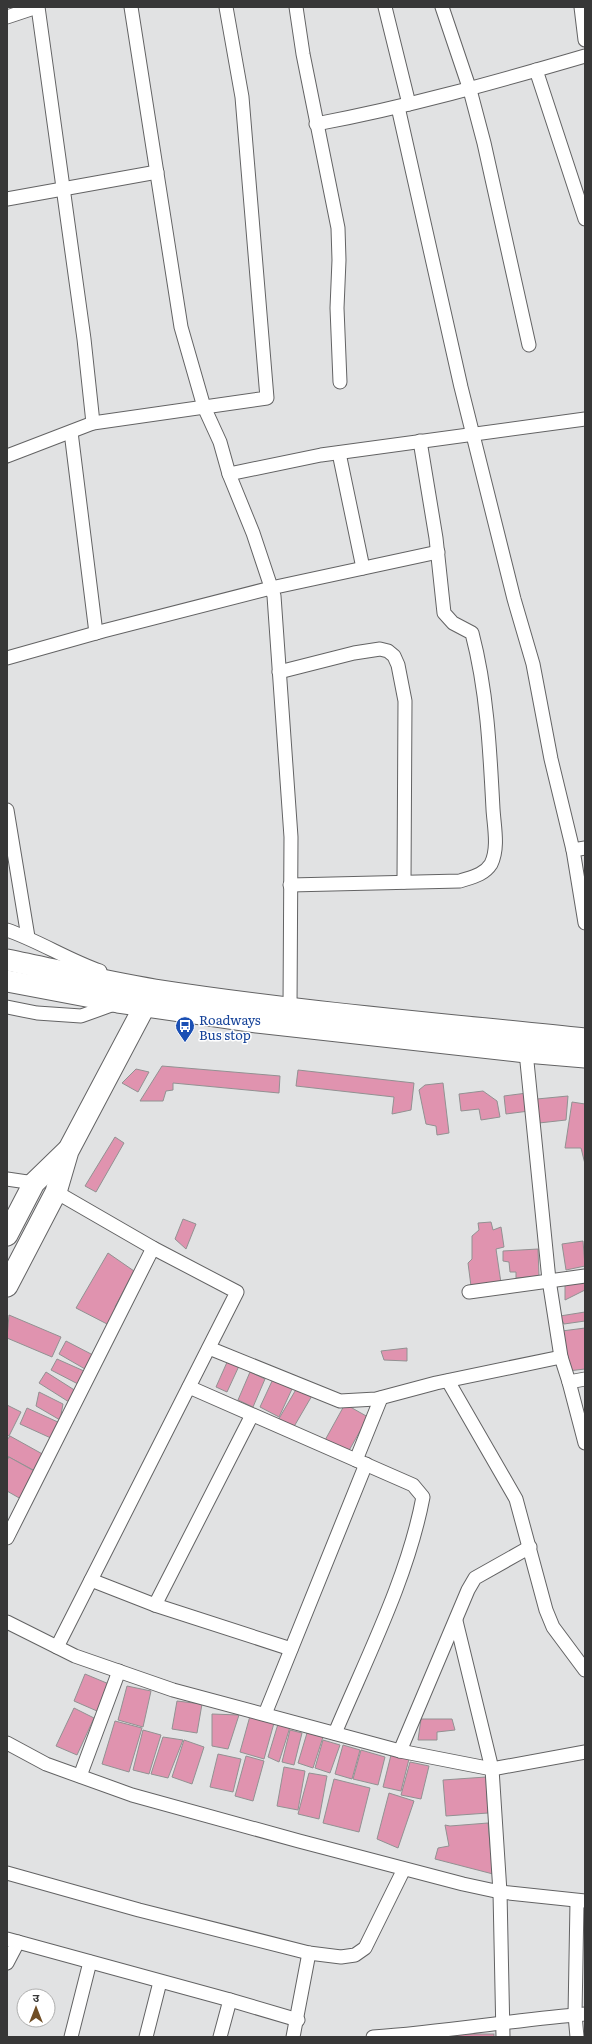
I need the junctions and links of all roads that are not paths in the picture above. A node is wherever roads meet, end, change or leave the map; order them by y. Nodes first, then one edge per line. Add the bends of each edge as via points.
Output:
1 (38, 7) edge
2 (130, 7) edge
3 (226, 7) edge
4 (296, 7) edge
5 (385, 7) edge
6 (442, 7) edge
7 (581, 7) edge
8 (7, 17) edge
9 (585, 40) edge
10 (585, 56) edge
11 (536, 70) junction
12 (470, 90) junction
13 (404, 106) junction
14 (316, 124) junction
15 (157, 172) junction
16 (62, 189) junction
17 (7, 198) edge
18 (585, 219) edge
19 (529, 345) dead end
20 (340, 382) dead end
21 (204, 407) junction
22 (585, 419) edge
23 (94, 423) junction
24 (71, 432) junction
25 (474, 433) junction
26 (420, 441) junction
27 (339, 453) junction
28 (7, 456) edge
29 (229, 474) junction
30 (438, 552) junction
31 (363, 568) junction
32 (271, 588) junction
33 (96, 633) junction
34 (7, 658) edge
35 (279, 672) junction
36 (7, 810) edge
37 (579, 849) edge
38 (404, 882) junction
39 (290, 885) junction
40 (585, 923) edge
41 (7, 930) edge
42 (28, 937) junction
43 (7, 960) edge
44 (7, 981) edge
45 (149, 998) junction
46 (118, 1002) junction
47 (7, 1007) edge
48 (290, 1007) junction
49 (585, 1039) edge
50 (526, 1052) junction
51 (585, 1056) edge
52 (68, 1151) junction
53 (7, 1179) edge
54 (34, 1183) junction
55 (56, 1192) junction
56 (7, 1234) edge
57 (153, 1248) junction
58 (585, 1276) edge
59 (549, 1280) junction
60 (7, 1286) edge
61 (470, 1292) dead end
62 (209, 1348) junction
63 (561, 1357) junction
64 (585, 1380) edge
65 (448, 1381) junction
66 (569, 1382) junction
67 (189, 1387) junction
68 (381, 1398) junction
69 (252, 1415) junction
70 (585, 1443) edge
71 (361, 1462) junction
72 (7, 1538) edge
73 (530, 1547) junction
74 (91, 1580) junction
75 (155, 1605) junction
76 (456, 1621) junction
77 (7, 1622) edge
78 (57, 1647) junction
79 (291, 1649) junction
80 (585, 1670) edge
81 (119, 1671) junction
82 (265, 1714) junction
83 (335, 1733) junction
84 (7, 1743) edge
85 (400, 1750) junction
86 (585, 1752) edge
87 (492, 1769) junction
88 (80, 1776) junction
89 (404, 1869) junction
90 (7, 1873) edge
91 (500, 1892) junction
92 (581, 1901) edge
93 (12, 1941) edge
94 (309, 1953) junction
95 (90, 1962) junction
96 (7, 1963) edge
97 (160, 1982) junction
98 (230, 2000) junction
99 (580, 2015) edge
100 (298, 2020) junction
101 (503, 2022) junction
102 (416, 2035) edge
103 (71, 2037) edge
104 (146, 2037) edge
105 (220, 2037) edge
106 (293, 2037) edge
107 (373, 2037) edge
108 (503, 2037) edge
109 (577, 2037) edge

1 - 8 street
1 - 16 street
2 - 15 street
3 - 21 street via 242,97 267,398
4 - 14 street
5 - 13 street
6 - 12 street
7 - 9 street
10 - 11 street
11 - 12 street
11 - 18 street
12 - 13 street
12 - 19 street
13 - 14 street
13 - 25 street via 461,387
14 - 20 street via 338,228 337,308
15 - 16 street
15 - 21 street via 181,327
16 - 17 street
16 - 23 street
21 - 23 street
21 - 29 street via 220,442
22 - 25 street
23 - 24 street
24 - 28 street
24 - 33 street
25 - 26 street
25 - 37 street via 514,599 533,664 551,759
26 - 27 street
26 - 30 street
27 - 29 street
27 - 31 street
29 - 32 street via 253,533
30 - 31 street
30 - 38 street via 444,613 453,623 472,633 478,656 491,764 495,844 491,863 482,874 460,882
31 - 32 street
32 - 33 street
32 - 35 street via 274,596
33 - 34 street
35 - 38 street via 380,649 394,656 405,701
35 - 39 street via 291,837
36 - 42 street
37 - 40 street
38 - 39 street
39 - 48 street
41 - 42 street
42 - 45 street
43 - 45 main road
44 - 46 main road
45 - 46 main road
45 - 48 main road
45 - 50 main road via 257,1022
45 - 52 main road
46 - 47 street via 81,1016 38,1013
48 - 49 main road via 472,1029
50 - 51 main road
50 - 59 street
52 - 54 main road
52 - 55 main road
53 - 54 street
54 - 56 main road
55 - 57 street
55 - 60 main road
57 - 62 street via 237,1292
57 - 72 street
58 - 59 street
59 - 61 street
59 - 63 street
62 - 67 street
62 - 68 street via 340,1401
63 - 65 street
63 - 66 street
64 - 66 street
65 - 68 street
65 - 73 street via 516,1499
66 - 70 street
67 - 69 street
67 - 74 street
68 - 71 street
69 - 71 street
69 - 75 street
71 - 79 street
71 - 83 street via 413,1485 423,1496 404,1568
73 - 76 street via 476,1578 468,1590
73 - 80 street via 546,1610 553,1627
74 - 75 street
74 - 78 street
75 - 79 street
76 - 85 street
76 - 87 street
77 - 78 street
78 - 81 street
79 - 82 street
81 - 82 street via 173,1690
81 - 88 street
82 - 83 street
83 - 85 street
84 - 88 street via 46,1764
85 - 87 street
86 - 87 street
87 - 91 street
88 - 89 street via 132,1795
89 - 91 street
89 - 94 street via 365,1948 355,1955 341,1957
90 - 94 street
91 - 92 street
91 - 101 street
92 - 99 street
93 - 95 street
93 - 96 street
94 - 100 street
95 - 97 street
95 - 103 street
97 - 98 street
97 - 104 street
98 - 100 street
98 - 105 street
99 - 101 street
99 - 109 street
100 - 106 street
101 - 102 street
101 - 108 street
102 - 107 street

